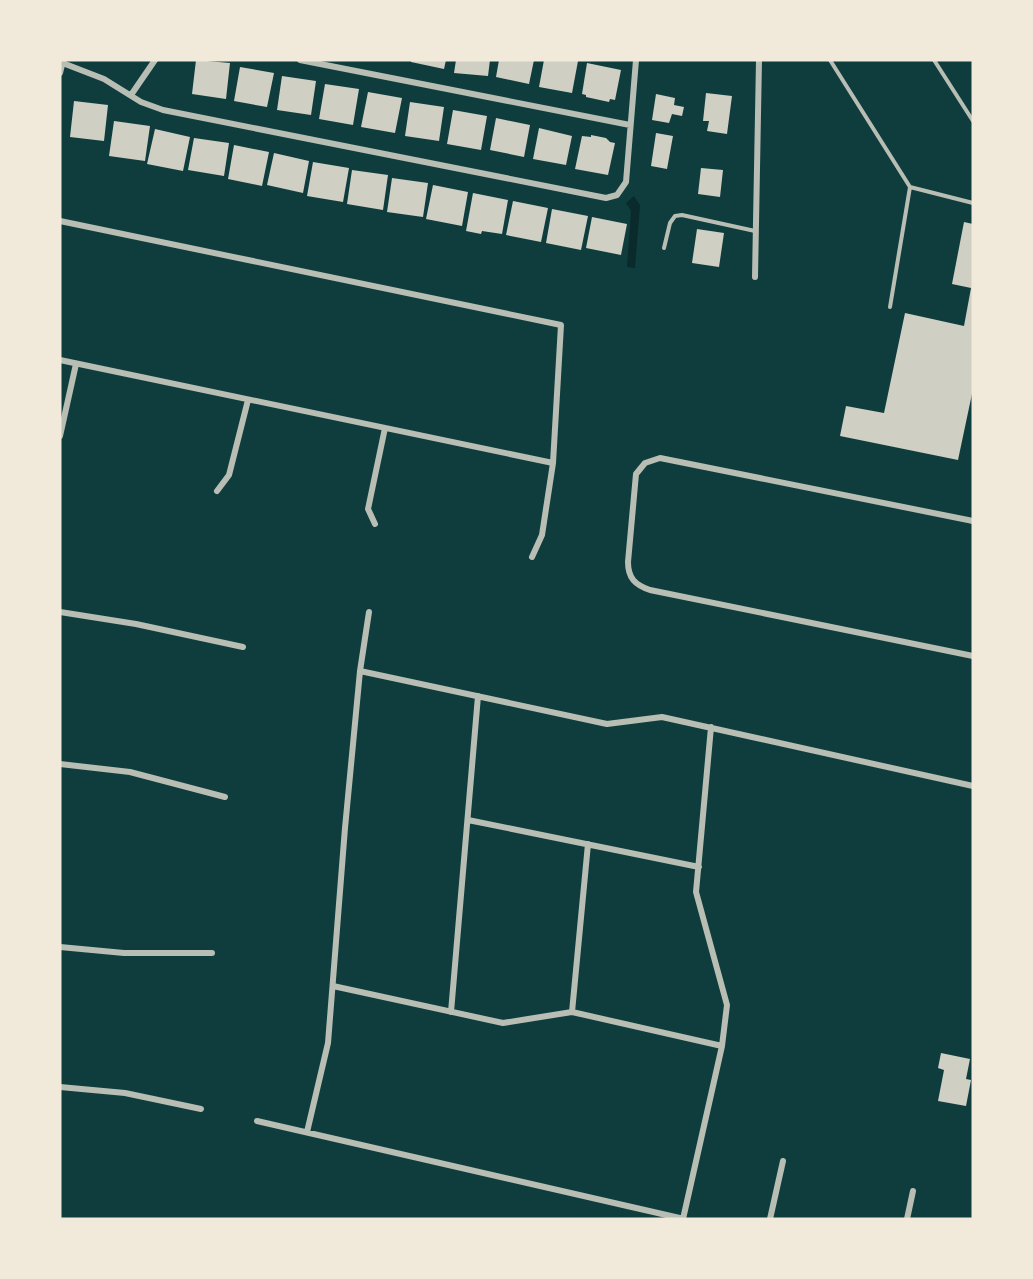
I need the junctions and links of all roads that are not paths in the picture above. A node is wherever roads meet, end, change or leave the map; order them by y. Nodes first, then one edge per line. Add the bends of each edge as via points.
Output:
1 (155, 60) edge
2 (300, 60) edge
3 (636, 60) edge
4 (759, 60) edge
5 (830, 60) edge
6 (934, 60) edge
7 (61, 62) edge
8 (60, 73) edge
9 (131, 95) junction
10 (973, 121) edge
11 (630, 125) junction
12 (910, 187) junction
13 (973, 203) edge
14 (60, 221) edge
15 (756, 231) junction
16 (664, 248) dead end
17 (756, 277) dead end
18 (890, 308) dead end
19 (60, 360) edge
20 (76, 364) junction
21 (248, 400) junction
22 (385, 428) junction
23 (60, 436) edge
24 (553, 464) junction
25 (217, 491) dead end
26 (973, 521) edge
27 (375, 524) dead end
28 (532, 557) dead end
29 (60, 612) edge
30 (369, 612) dead end
31 (243, 647) dead end
32 (973, 656) edge
33 (360, 671) junction
34 (478, 696) junction
35 (711, 727) junction
36 (60, 764) edge
37 (973, 786) edge
38 (225, 798) dead end
39 (468, 820) junction
40 (588, 844) junction
41 (699, 867) junction
42 (60, 947) edge
43 (212, 953) dead end
44 (333, 987) junction
45 (451, 1012) junction
46 (572, 1012) junction
47 (722, 1046) junction
48 (60, 1087) edge
49 (201, 1109) dead end
50 (257, 1121) dead end
51 (307, 1132) junction
52 (783, 1161) dead end
53 (913, 1191) dead end
54 (684, 1219) edge
55 (770, 1219) edge
56 (907, 1219) edge

1 - 9 street
2 - 11 street
3 - 11 street
4 - 15 street
5 - 12 lane
6 - 10 lane
7 - 8 street
7 - 9 street
9 - 11 street via 151,106 175,112 606,198 617,195 626,182
12 - 13 lane
12 - 18 lane
14 - 24 street via 561,325
15 - 16 lane via 675,216
15 - 17 street
19 - 20 street
20 - 21 street
20 - 23 street
21 - 22 street
21 - 25 street via 229,475
22 - 24 street
22 - 27 street via 368,509
24 - 28 street via 543,535
26 - 32 street via 660,458 645,463 636,474 628,562 634,583 650,590
29 - 31 street
30 - 33 street
33 - 34 street
33 - 44 street
34 - 35 street via 607,724 662,717
34 - 39 street
35 - 37 street
35 - 41 street
36 - 38 street via 129,772
39 - 40 street
39 - 45 street
40 - 41 street
40 - 46 street
41 - 47 street via 696,892 727,1005
42 - 43 street via 124,953
44 - 45 street
44 - 51 street via 328,1043
45 - 46 street via 502,1023
46 - 47 street
47 - 54 street
48 - 49 street via 125,1093
50 - 51 street
51 - 54 street
52 - 55 street
53 - 56 street

